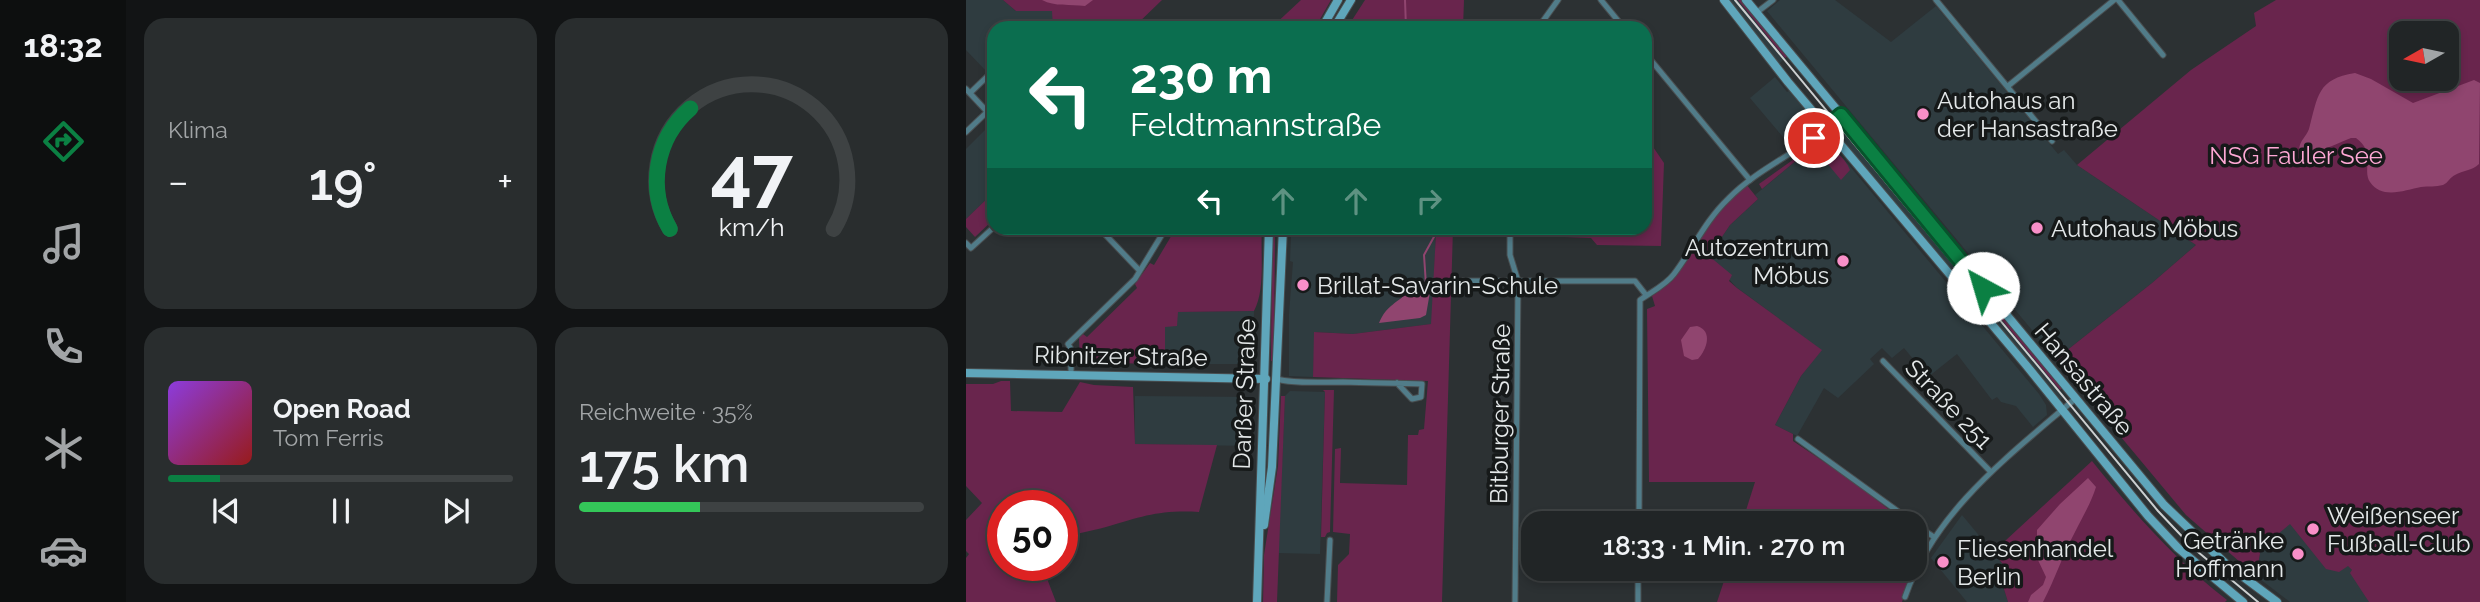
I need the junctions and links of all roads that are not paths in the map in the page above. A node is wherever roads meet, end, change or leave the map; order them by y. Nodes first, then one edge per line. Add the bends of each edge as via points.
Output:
1 (1338, 0) edge
2 (1351, 0) edge
3 (1558, 0) edge
4 (1601, 0) edge
5 (1724, 0) edge
6 (1746, 0) edge
7 (1773, 0) edge
8 (1936, 0) edge
9 (2115, 0) edge
10 (1756, 13) junction
11 (1326, 21) edge
12 (1338, 21) edge
13 (1543, 21) edge
14 (1618, 21) edge
15 (2163, 55) dead end
16 (1652, 61) edge
17 (987, 76) edge
18 (2008, 86) junction
19 (968, 91) edge
20 (987, 111) edge
21 (987, 113) edge
22 (1841, 115) junction
23 (1828, 128) junction
24 (966, 132) edge
25 (2052, 141) dead end
26 (1750, 180) junction
27 (987, 234) edge
28 (1106, 235) edge
29 (1162, 235) edge
30 (1269, 235) edge
31 (1283, 235) edge
32 (1510, 235) edge
33 (966, 243) edge
34 (1139, 270) junction
35 (1451, 281) dead end
36 (1518, 281) junction
37 (1646, 295) junction
38 (1883, 361) dead end
39 (966, 373) edge
40 (1071, 374) junction
41 (1264, 379) junction
42 (1276, 379) junction
43 (1397, 383) junction
44 (2076, 398) junction
45 (2061, 411) junction
46 (1798, 439) dead end
47 (1990, 471) junction
48 (1639, 511) edge
49 (1897, 511) edge
50 (1927, 532) edge
51 (1934, 537) junction
52 (1331, 540) dead end
53 (1258, 563) junction
54 (1638, 581) edge
55 (1905, 597) dead end
56 (1257, 602) edge
57 (1327, 602) edge
58 (1515, 602) edge
59 (1638, 602) edge
60 (2243, 602) edge
61 (2277, 602) edge

1 - 11 main road
2 - 12 main road
3 - 13 street
4 - 14 street
5 - 23 main road, Hansastraße
6 - 10 main road, Hansastraße
7 - 10 street
8 - 18 street
9 - 15 street
9 - 18 street
10 - 22 main road, Hansastraße
16 - 26 street
17 - 19 street
18 - 25 street
19 - 20 street
21 - 24 street
22 - 23 street
22 - 44 main road, Hansastraße
23 - 26 street
23 - 45 main road, Hansastraße
26 - 37 street via 1717,210 1669,279
27 - 33 street via 971,248
28 - 34 street
29 - 34 street
30 - 41 main road, Darßer Straße
31 - 42 main road, Darßer Straße
32 - 36 street, Bitburger Straße
34 - 40 street via 1068,344
35 - 36 street
36 - 37 street via 1634,281
36 - 58 street, Bitburger Straße
37 - 48 street via 1640,300
38 - 47 street, Straße 251
39 - 40 main road, Ribnitzer Straße
40 - 41 main road, Ribnitzer Straße
41 - 42 main road, Ribnitzer Straße
41 - 53 main road, Darßer Straße
42 - 43 street, Darßer Straße
42 - 53 main road, Darßer Straße via 1272,467
43 - 43 street, Darßer Straße via 1412,399 1422,396 1422,384
44 - 45 street
44 - 61 main road, Hansastraße via 2181,523 2225,564
45 - 47 street
45 - 60 main road, Hansastraße via 2157,526
46 - 49 street
47 - 51 street
50 - 51 street
51 - 55 street
52 - 57 street
53 - 56 main road, Darßer Straße
54 - 59 street

